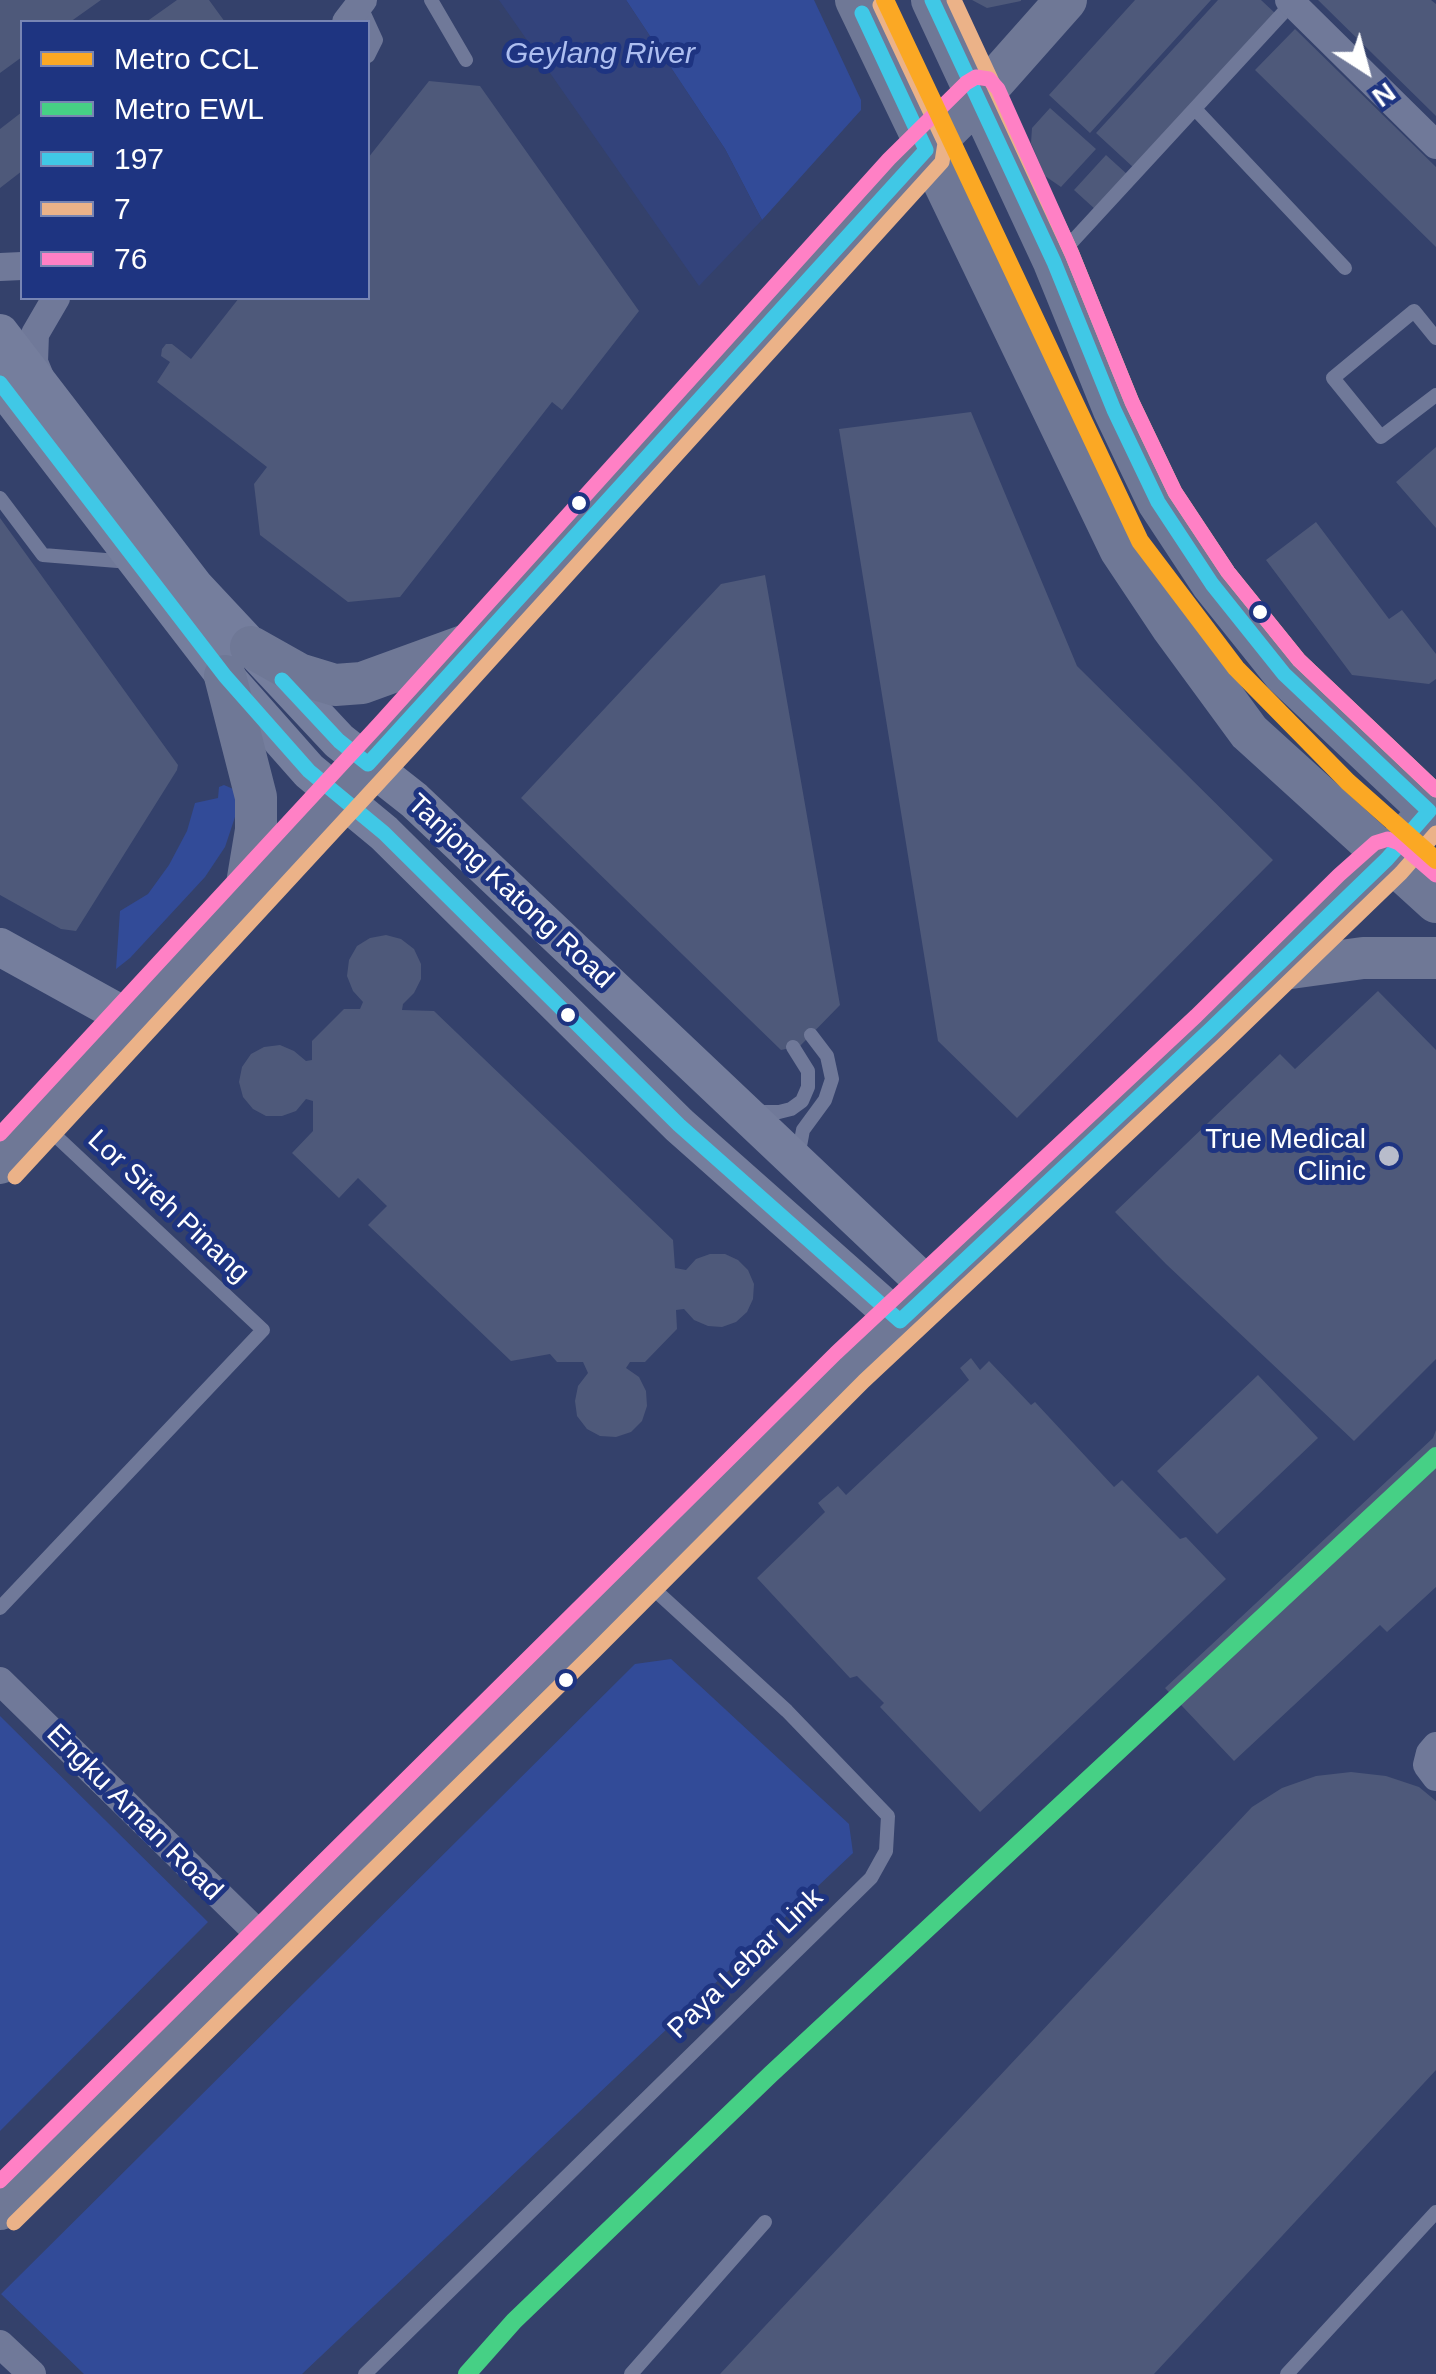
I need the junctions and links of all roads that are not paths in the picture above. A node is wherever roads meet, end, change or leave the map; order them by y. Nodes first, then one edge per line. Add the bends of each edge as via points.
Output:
1 (431, 0) edge
2 (856, 0) edge
3 (932, 0) edge
4 (1066, 0) edge
5 (1292, 1) edge
6 (466, 60) dead end
7 (980, 97) junction
8 (1196, 110) junction
9 (1436, 145) edge
10 (926, 150) junction
11 (1054, 262) junction
12 (1345, 268) dead end
13 (55, 300) edge
14 (0, 334) edge
15 (1436, 338) edge
16 (0, 382) edge
17 (1436, 395) edge
18 (50, 400) junction
19 (0, 498) edge
20 (136, 562) junction
21 (482, 639) junction
22 (238, 662) junction
23 (354, 779) junction
24 (1434, 810) edge
25 (1387, 859) junction
26 (245, 896) junction
27 (1436, 902) edge
28 (0, 947) edge
29 (1436, 958) edge
30 (1269, 971) junction
31 (130, 1019) junction
32 (811, 1035) dead end
33 (793, 1047) dead end
34 (705, 1076) junction
35 (40, 1120) junction
36 (0, 1162) edge
37 (828, 1190) junction
38 (932, 1290) junction
39 (900, 1320) junction
40 (641, 1577) junction
41 (0, 1608) edge
42 (0, 1681) edge
43 (1436, 1746) edge
44 (1436, 1777) edge
45 (269, 1944) junction
46 (0, 2209) edge
47 (1436, 2212) edge
48 (765, 2222) dead end
49 (0, 2344) edge
50 (32, 2374) edge
51 (365, 2374) edge
52 (631, 2374) edge
53 (1287, 2374) edge

1 - 6 lane
2 - 10 main road
3 - 7 main road
4 - 7 main road
5 - 8 lane
5 - 9 street
7 - 10 main road
7 - 11 main road
8 - 11 lane
8 - 12 lane
10 - 21 main road
10 - 25 main road via 1120,549 1249,732
11 - 24 main road via 1143,473 1212,584 1284,674
13 - 18 street via 35,334 34,362
14 - 18 main road, Tanjong Katong Road
15 - 17 lane via 1414,311 1333,378 1381,437
16 - 20 main road, Tanjong Katong Road
18 - 22 main road, Tanjong Katong Road via 195,587
19 - 20 lane via 43,555
20 - 22 main road, Tanjong Katong Road
21 - 22 main road via 374,679 335,685
21 - 23 main road
22 - 23 main road, Tanjong Katong Road via 309,771
22 - 26 main road via 256,797
23 - 26 main road
23 - 34 main road, Tanjong Katong Road via 414,800
23 - 39 main road, Tanjong Katong Road via 384,833 678,1125
24 - 25 main road
25 - 27 main road
25 - 30 main road
26 - 31 main road
28 - 31 main road
29 - 30 main road via 1364,958
30 - 38 main road
31 - 35 main road
32 - 37 lane via 827,1056 832,1079 800,1146
33 - 34 lane via 808,1071 808,1087 791,1109 762,1112
34 - 37 main road, Tanjong Katong Road
35 - 36 main road
35 - 41 lane, Lor Sireh Pinang via 263,1330
37 - 38 main road, Tanjong Katong Road
38 - 39 main road
39 - 40 main road
40 - 45 main road
40 - 51 lane, Paya Lebar Link via 787,1711 888,1816 886,1851 871,1878
42 - 45 street, Engku Aman Road
43 - 44 street via 1427,1765
45 - 46 main road
47 - 53 lane
48 - 52 lane
49 - 50 street

